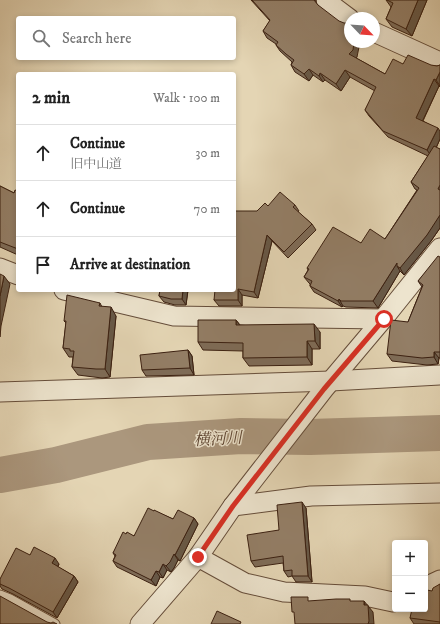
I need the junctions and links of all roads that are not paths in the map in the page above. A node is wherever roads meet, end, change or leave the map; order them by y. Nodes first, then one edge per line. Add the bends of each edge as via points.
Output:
1 (326, 0) edge
2 (344, 14) edge
3 (380, 35) edge
4 (440, 62) edge
5 (440, 248) edge
6 (0, 268) edge
7 (16, 275) edge
8 (72, 292) edge
9 (384, 319) junction
10 (440, 375) edge
11 (328, 385) junction
12 (0, 392) edge
13 (440, 493) edge
14 (236, 502) junction
15 (198, 557) junction
16 (440, 580) edge
17 (428, 586) edge
18 (0, 595) edge
19 (392, 602) edge
20 (55, 624) edge
21 (140, 624) edge

1 - 2 street
3 - 4 street
5 - 9 street
6 - 7 street
8 - 9 street via 174,316
9 - 11 street
10 - 11 street
11 - 12 street
11 - 14 street
13 - 14 street via 311,496
14 - 15 street
15 - 19 street via 245,583 284,592 366,596
15 - 21 street
16 - 17 street
18 - 20 lane via 10,598

